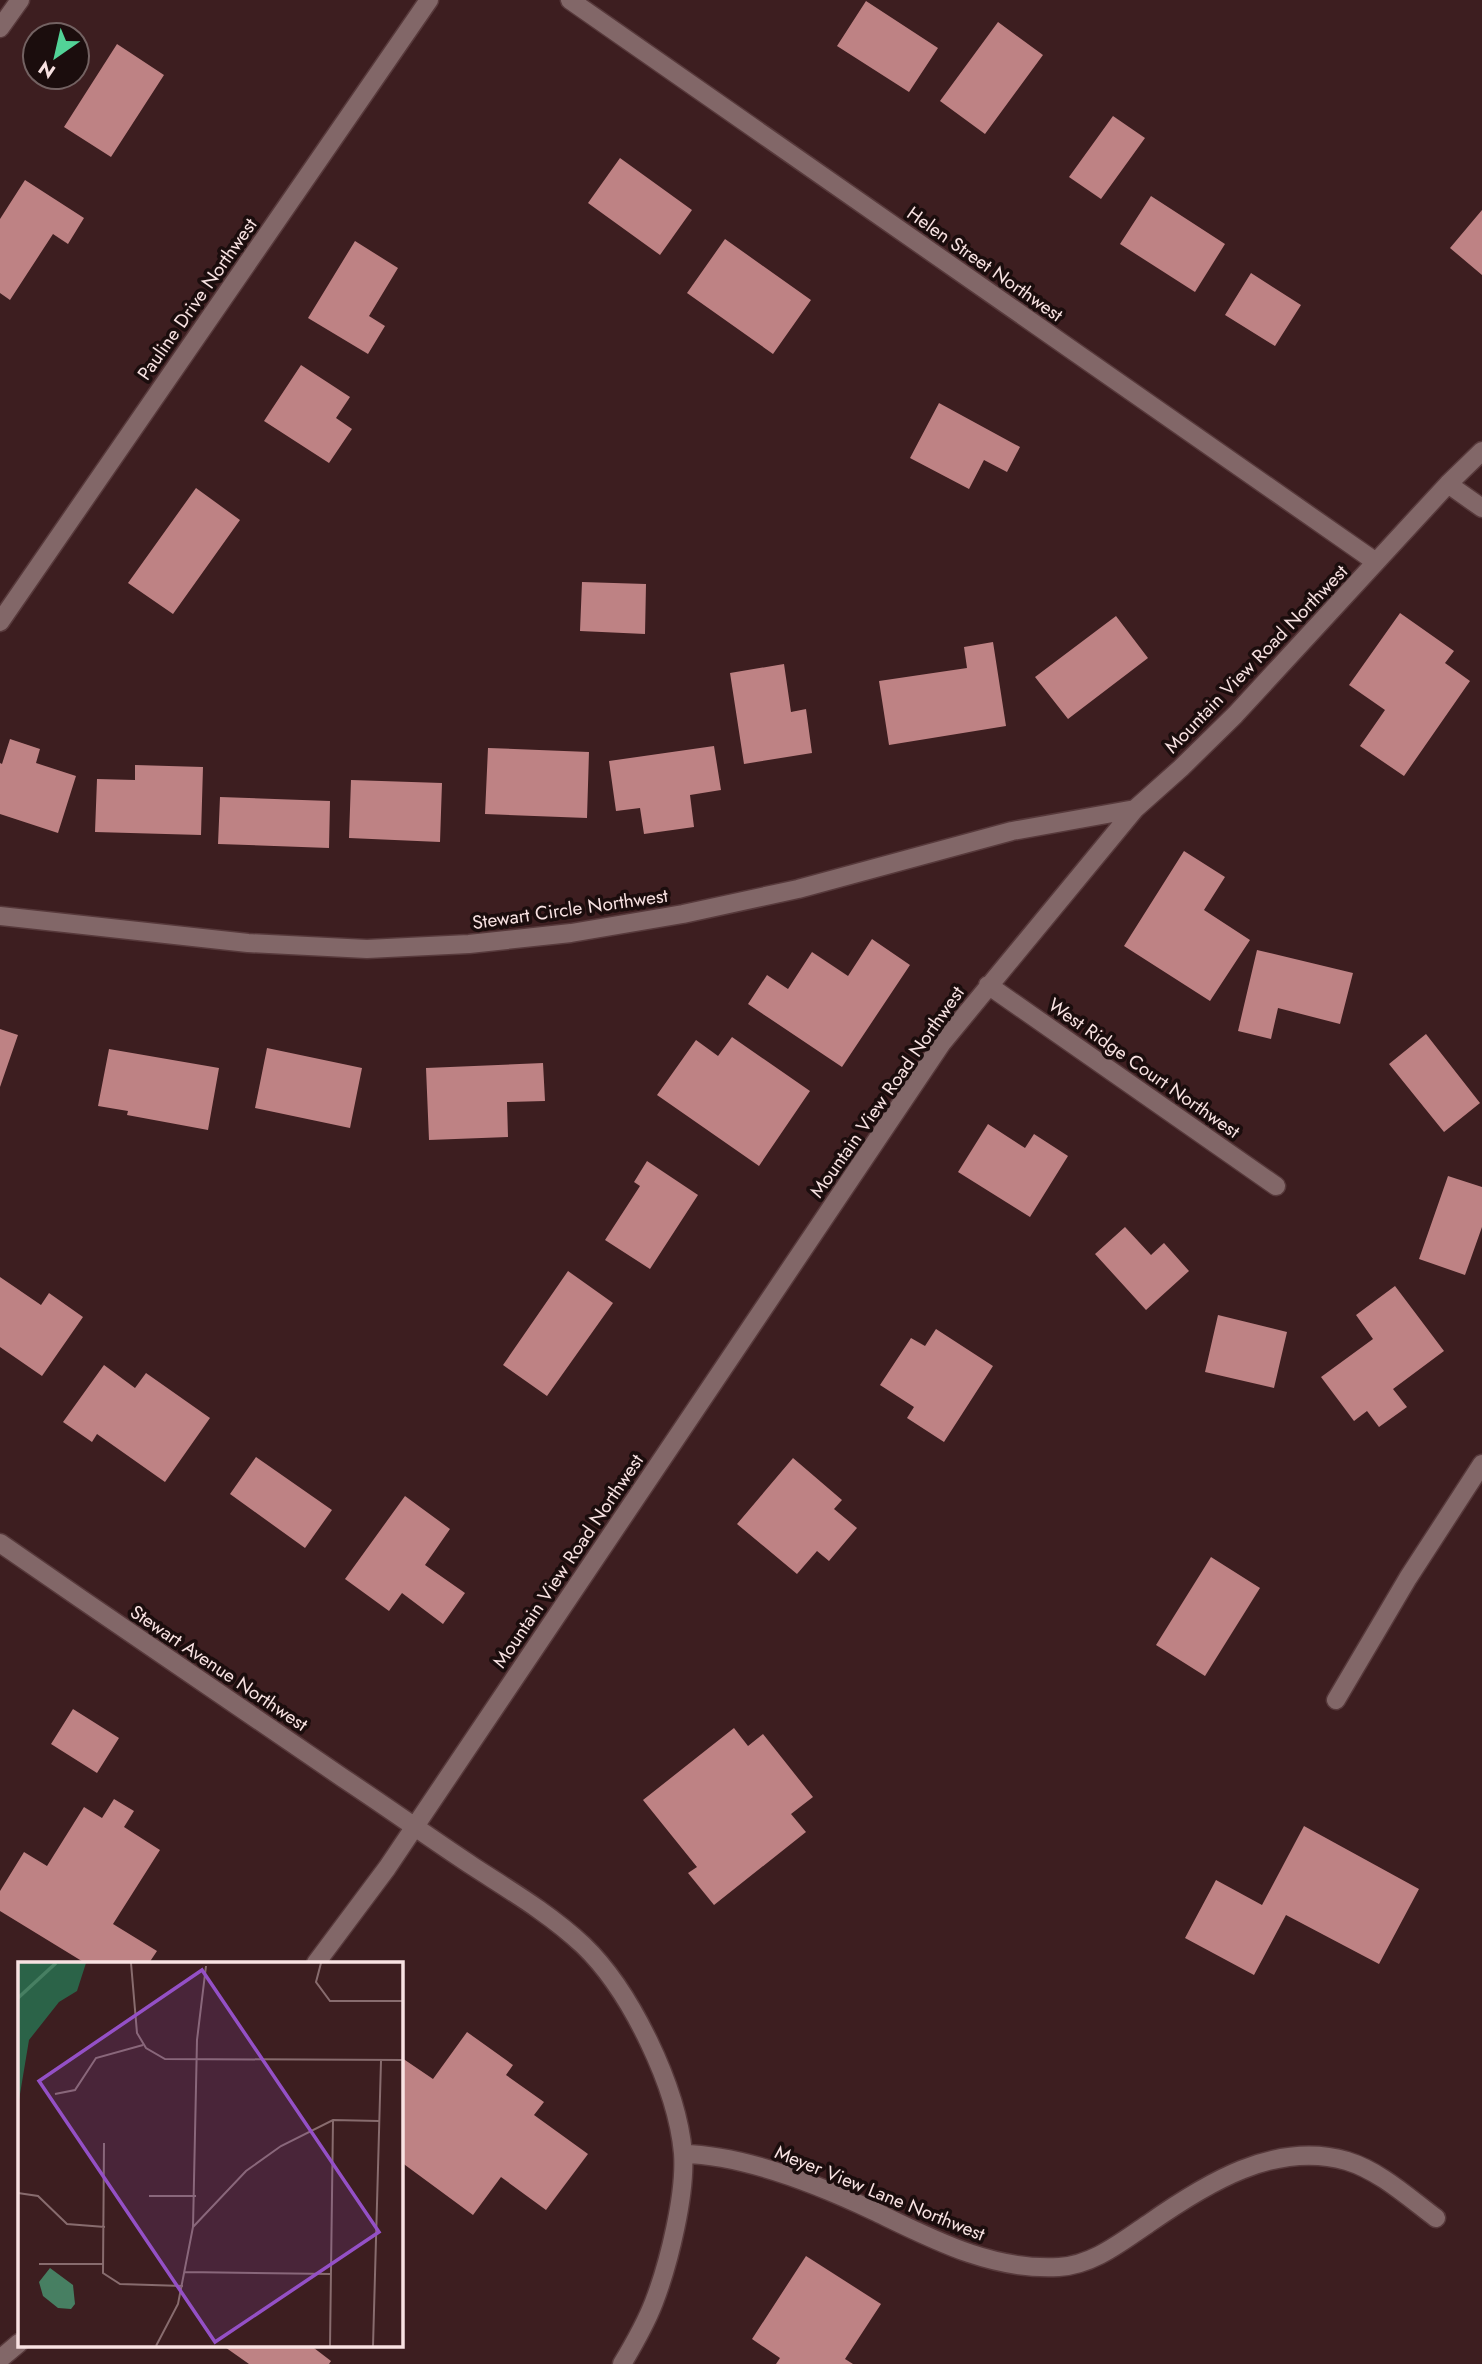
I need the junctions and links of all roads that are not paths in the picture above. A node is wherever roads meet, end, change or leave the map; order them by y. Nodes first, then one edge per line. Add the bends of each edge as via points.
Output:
1 (20, 0) edge
2 (429, 0) edge
3 (570, 0) edge
4 (0, 28) edge
5 (1482, 451) edge
6 (1448, 484) junction
7 (1482, 508) edge
8 (1376, 562) junction
9 (0, 622) edge
10 (1135, 808) junction
11 (0, 916) edge
12 (988, 985) junction
13 (1276, 1186) dead end
14 (1482, 1464) edge
15 (0, 1543) edge
16 (1336, 1700) dead end
17 (414, 1827) junction
18 (317, 1962) edge
19 (683, 2154) junction
20 (1436, 2218) dead end
21 (18, 2344) edge
22 (0, 2359) edge
23 (622, 2364) edge

1 - 4 street
2 - 9 street, Pauline Drive Northwest
3 - 8 street, Helen Street Northwest
5 - 6 street, Mountain View Road Northwest
6 - 7 street
6 - 8 street, Mountain View Road Northwest
8 - 10 street, Mountain View Road Northwest via 1235,715
10 - 11 street, Stewart Circle Northwest via 1012,831 797,890 683,915 469,944 367,949 248,943
10 - 12 street, Mountain View Road Northwest
12 - 13 street, West Ridge Court Northwest
12 - 17 street, Mountain View Road Northwest via 926,1066
14 - 16 street
15 - 17 street, Stewart Avenue Northwest
17 - 18 street, Mountain View Road Northwest
17 - 19 street, Stewart Avenue Northwest via 565,1929 606,1971 649,2044 670,2097
19 - 20 street, Meyer View Lane Northwest via 729,2159 796,2179 955,2249 1027,2266 1085,2262 1215,2181 1296,2155 1349,2162 1374,2173
19 - 23 street, Stewart Avenue Northwest via 676,2222 662,2277
21 - 22 street

